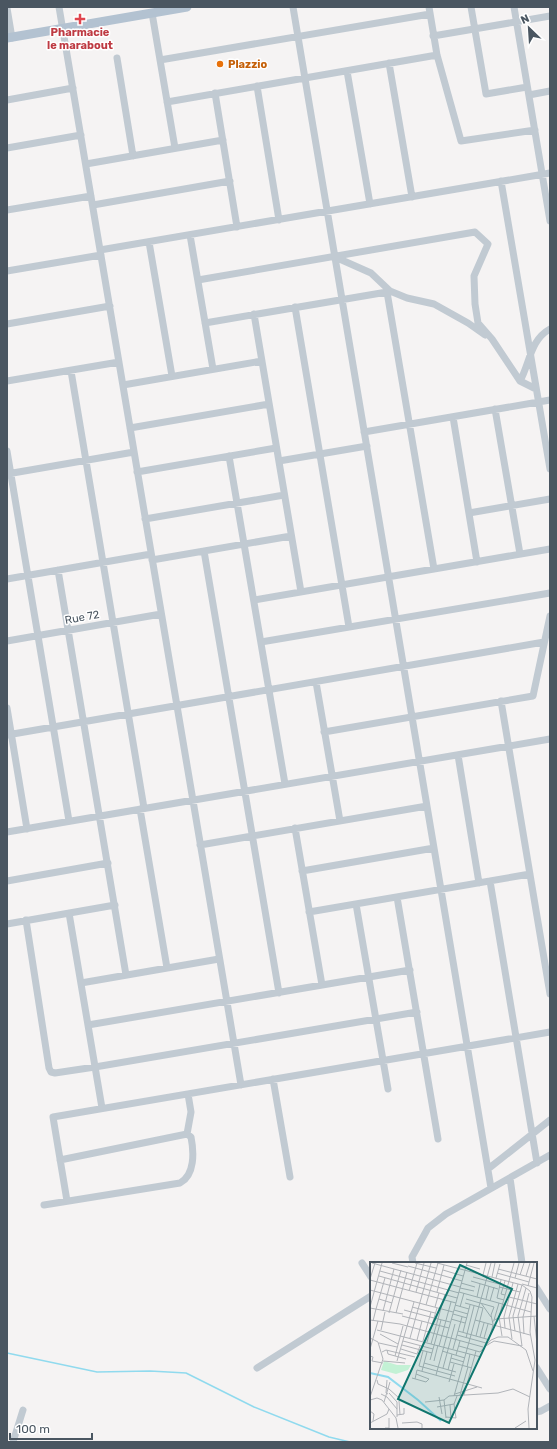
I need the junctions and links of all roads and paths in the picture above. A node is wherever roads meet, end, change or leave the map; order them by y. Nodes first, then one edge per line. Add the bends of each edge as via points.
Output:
1 (59, 7) edge
2 (187, 7) edge
3 (293, 7) edge
4 (471, 7) edge
5 (514, 7) edge
6 (7, 8) edge
7 (429, 10) edge
8 (152, 13) junction
9 (550, 16) edge
10 (516, 21) junction
11 (63, 29) junction
12 (474, 29) junction
13 (298, 36) junction
14 (433, 36) junction
15 (9, 38) edge
16 (437, 55) junction
17 (117, 58) dead end
18 (160, 60) junction
19 (389, 63) junction
20 (347, 71) junction
21 (305, 78) junction
22 (256, 86) junction
23 (73, 88) junction
24 (528, 91) junction
25 (550, 91) edge
26 (215, 93) junction
27 (7, 100) edge
28 (167, 102) junction
29 (535, 130) junction
30 (81, 135) junction
31 (223, 140) junction
32 (7, 148) edge
33 (175, 148) junction
34 (133, 156) junction
35 (86, 164) junction
36 (550, 173) edge
37 (542, 174) junction
38 (501, 181) junction
39 (230, 182) junction
40 (91, 196) junction
41 (412, 197) junction
42 (370, 204) junction
43 (92, 205) junction
44 (7, 210) edge
45 (327, 211) junction
46 (279, 220) junction
47 (550, 221) edge
48 (237, 227) junction
49 (190, 235) junction
50 (149, 242) junction
51 (100, 253) junction
52 (335, 257) junction
53 (7, 271) edge
54 (198, 280) junction
55 (342, 299) junction
56 (110, 306) junction
57 (296, 307) junction
58 (254, 314) junction
59 (205, 323) junction
60 (7, 324) edge
61 (550, 329) edge
62 (492, 339) junction
63 (530, 351) junction
64 (262, 361) junction
65 (119, 362) junction
66 (213, 369) junction
67 (71, 370) junction
68 (172, 376) junction
69 (520, 381) junction
70 (7, 382) edge
71 (123, 385) junction
72 (536, 389) junction
73 (550, 400) edge
74 (538, 402) junction
75 (269, 404) junction
76 (496, 409) junction
77 (453, 417) junction
78 (410, 424) junction
79 (130, 428) junction
80 (364, 432) junction
81 (367, 446) junction
82 (276, 448) junction
83 (7, 451) edge
84 (134, 452) junction
85 (320, 454) junction
86 (230, 456) junction
87 (86, 460) junction
88 (279, 461) junction
89 (550, 469) edge
90 (137, 472) junction
91 (9, 474) edge
92 (284, 495) junction
93 (550, 499) edge
94 (237, 503) junction
95 (512, 506) junction
96 (469, 513) junction
97 (145, 519) junction
98 (291, 536) junction
99 (244, 544) junction
100 (550, 549) edge
101 (204, 551) junction
102 (520, 554) junction
103 (152, 557) junction
104 (477, 562) junction
105 (103, 563) junction
106 (434, 569) junction
107 (58, 570) junction
108 (28, 576) junction
109 (389, 577) junction
110 (7, 579) edge
111 (342, 585) junction
112 (301, 592) junction
113 (550, 593) edge
114 (254, 600) junction
115 (161, 614) junction
116 (550, 616) edge
117 (396, 619) junction
118 (113, 622) junction
119 (349, 627) junction
120 (68, 630) junction
121 (548, 632) edge
122 (38, 635) junction
123 (7, 641) edge
124 (261, 642) junction
125 (544, 642) junction
126 (404, 666) junction
127 (316, 682) junction
128 (269, 690) junction
129 (229, 696) junction
130 (501, 701) junction
131 (177, 705) junction
132 (7, 708) edge
133 (128, 714) junction
134 (412, 716) junction
135 (84, 721) junction
136 (53, 727) junction
137 (324, 732) junction
138 (9, 734) edge
139 (550, 739) edge
140 (508, 746) junction
141 (458, 755) junction
142 (420, 761) junction
143 (332, 776) junction
144 (285, 784) junction
145 (245, 791) junction
146 (193, 800) junction
147 (427, 806) junction
148 (142, 809) junction
149 (100, 816) junction
150 (69, 821) junction
151 (340, 821) junction
152 (27, 828) junction
153 (295, 828) junction
154 (7, 832) edge
155 (252, 836) junction
156 (200, 845) junction
157 (434, 848) junction
158 (108, 864) junction
159 (302, 870) junction
160 (530, 874) junction
161 (7, 881) edge
162 (490, 881) junction
163 (479, 883) junction
164 (441, 889) junction
165 (397, 897) junction
166 (356, 904) junction
167 (115, 905) junction
168 (309, 912) junction
169 (69, 913) junction
170 (26, 920) junction
171 (7, 924) edge
172 (219, 959) junction
173 (166, 968) junction
174 (410, 970) junction
175 (126, 975) junction
176 (369, 977) junction
177 (81, 982) junction
178 (322, 985) junction
179 (279, 992) junction
180 (550, 994) edge
181 (226, 1002) junction
182 (417, 1012) junction
183 (376, 1019) junction
184 (88, 1025) junction
185 (550, 1032) edge
186 (516, 1037) junction
187 (234, 1043) junction
188 (468, 1046) junction
189 (424, 1053) junction
190 (383, 1060) junction
191 (95, 1067) junction
192 (273, 1079) junction
193 (240, 1085) junction
194 (388, 1089) dead end
195 (188, 1094) junction
196 (102, 1108) junction
197 (550, 1120) edge
198 (187, 1134) junction
199 (532, 1134) junction
200 (438, 1139) dead end
201 (549, 1157) edge
202 (60, 1160) junction
203 (537, 1162) junction
204 (488, 1169) junction
205 (290, 1177) dead end
206 (510, 1178) junction
207 (491, 1188) junction
208 (67, 1201) junction
209 (44, 1205) dead end
210 (413, 1262) edge
211 (522, 1262) edge
212 (362, 1263) dead end
213 (370, 1275) edge
214 (537, 1289) edge
215 (370, 1297) edge
216 (550, 1309) edge
217 (257, 1368) dead end
218 (537, 1369) edge
219 (550, 1389) edge
220 (550, 1406) edge
221 (23, 1410) dead end
222 (537, 1412) edge
223 (11, 1440) edge

1 - 11 street
2 - 8 main road
3 - 13 street
4 - 12 street
5 - 10 street
6 - 15 street
7 - 13 street
7 - 14 street
8 - 11 main road
8 - 18 street
9 - 10 street
10 - 12 street
10 - 24 street
11 - 15 main road
11 - 23 street
12 - 14 street
12 - 24 street via 486,94
13 - 18 street
13 - 21 street
14 - 16 street
16 - 19 street
16 - 29 street via 461,141
17 - 34 street
18 - 28 street
19 - 20 street
19 - 41 street
20 - 21 street
20 - 42 street
21 - 22 street
21 - 45 street
22 - 26 street
22 - 46 street
23 - 27 street
23 - 30 street
24 - 25 street
24 - 29 street
26 - 28 street
26 - 31 street
28 - 33 street
29 - 37 street
30 - 32 street
30 - 35 street
31 - 33 street
31 - 39 street
33 - 34 street
34 - 35 street
35 - 40 street
36 - 37 street
37 - 38 street
37 - 47 street
38 - 41 street
38 - 63 street
39 - 43 street
39 - 48 street
40 - 43 street
40 - 44 street
41 - 42 street
42 - 45 street
43 - 51 street
45 - 46 street
45 - 52 street
46 - 48 street
48 - 49 street
49 - 50 street
49 - 54 street
50 - 51 street
50 - 68 street
51 - 53 street
51 - 56 street
52 - 54 street
52 - 55 street
52 - 62 street via 371,272 390,291 434,304
52 - 62 street via 475,232 488,244 474,276 478,323
54 - 59 street
55 - 57 street
55 - 78 street via 387,292
55 - 80 street
56 - 60 street
56 - 65 street
57 - 58 street
57 - 85 street
58 - 59 street
58 - 64 street
59 - 66 street
61 - 63 street via 544,332
62 - 69 street
63 - 69 street via 527,368
63 - 72 street
64 - 66 street
64 - 75 street
65 - 67 street
65 - 71 street
66 - 68 street
67 - 70 street
67 - 87 street
68 - 71 street
69 - 72 street
71 - 79 street
72 - 74 street
73 - 74 street
74 - 76 street
74 - 89 street
75 - 79 street
75 - 82 street
76 - 77 street
76 - 95 street
77 - 78 street
77 - 96 street
78 - 80 street
78 - 106 street
79 - 84 street
80 - 81 street
81 - 85 street
81 - 109 street
82 - 86 street
82 - 88 street
83 - 91 street
84 - 87 street
84 - 90 street
85 - 88 street
85 - 111 street
86 - 90 street
86 - 94 street
87 - 91 street
87 - 105 street
88 - 92 street
90 - 97 street
91 - 108 street
92 - 94 street
92 - 98 street
93 - 95 street
94 - 97 street
94 - 99 street
95 - 96 street
95 - 102 street
96 - 104 street
97 - 103 street
98 - 99 street
98 - 112 street
99 - 101 street
99 - 114 street
100 - 102 street
101 - 103 street
101 - 129 street
102 - 104 street
103 - 105 street
103 - 115 street
104 - 106 street
105 - 107 street
105 - 118 street
106 - 109 street
107 - 108 street
107 - 120 street
108 - 110 street
108 - 122 street
109 - 111 street
109 - 117 street
111 - 112 street
111 - 119 street
112 - 114 street
113 - 117 street
114 - 124 street
115 - 118 street, Rue 72
115 - 131 street
116 - 121 street
117 - 119 street
117 - 126 street
118 - 120 street, Rue 72
118 - 133 street
119 - 124 street
120 - 122 street, Rue 72
120 - 135 street
121 - 125 street
122 - 123 street, Rue 72
122 - 136 street
124 - 128 street
125 - 126 street
125 - 130 street via 533,696
126 - 127 street
126 - 134 street
127 - 128 street
127 - 137 street
128 - 129 street
128 - 144 street
129 - 131 street
129 - 145 street
130 - 134 street
130 - 140 street
131 - 133 street
131 - 146 street
132 - 138 street
133 - 135 street
133 - 148 street
134 - 137 street
134 - 142 street
135 - 136 street
135 - 149 street
136 - 138 street
136 - 150 street
137 - 143 street
138 - 152 street
139 - 140 street
140 - 141 street
140 - 160 street
141 - 142 street
141 - 163 street
142 - 143 street
142 - 147 street
143 - 144 street
143 - 151 street
144 - 145 street
145 - 146 street
145 - 155 street
146 - 148 street
146 - 156 street
147 - 151 street
147 - 157 street
148 - 149 street
148 - 173 street
149 - 150 street
149 - 158 street
150 - 152 street
151 - 153 street
152 - 154 street
153 - 155 street
153 - 159 street
155 - 156 street
155 - 179 street
156 - 172 street
157 - 159 street
157 - 164 street
158 - 161 street
158 - 167 street
159 - 168 street
160 - 162 street
160 - 180 street
162 - 163 street
162 - 186 street
163 - 164 street
164 - 165 street
164 - 188 street
165 - 166 street
165 - 174 street
166 - 168 street
166 - 176 street
167 - 169 street
167 - 175 street
168 - 178 street
169 - 170 street
169 - 177 street
170 - 171 street
170 - 191 street via 49,1068 55,1073
172 - 173 street
172 - 181 street
173 - 175 street
174 - 176 street
174 - 182 street
175 - 177 street
176 - 178 street
176 - 183 street
177 - 184 street
178 - 179 street
179 - 181 street
181 - 184 street
181 - 187 street
182 - 183 street
182 - 189 street
183 - 187 street
183 - 190 street
184 - 191 street
185 - 186 street
186 - 188 street
186 - 199 street
187 - 191 street
187 - 193 street
188 - 189 street
188 - 204 street
189 - 190 street
189 - 200 street
190 - 192 street
190 - 194 street
191 - 196 street
192 - 193 street
192 - 205 street
193 - 195 street
195 - 196 street
195 - 198 street via 191,1112
196 - 202 street via 53,1117
197 - 199 street
198 - 202 street
198 - 208 street via 191,1137 193,1147 191,1170 180,1183
199 - 203 street
199 - 204 street
201 - 203 street
202 - 208 street
203 - 206 street
204 - 207 street
206 - 207 street
206 - 211 street
207 - 210 street via 446,1214 428,1228 412,1257
208 - 209 street
212 - 213 street
214 - 216 street
215 - 217 street
218 - 219 street
220 - 222 street
221 - 223 street

